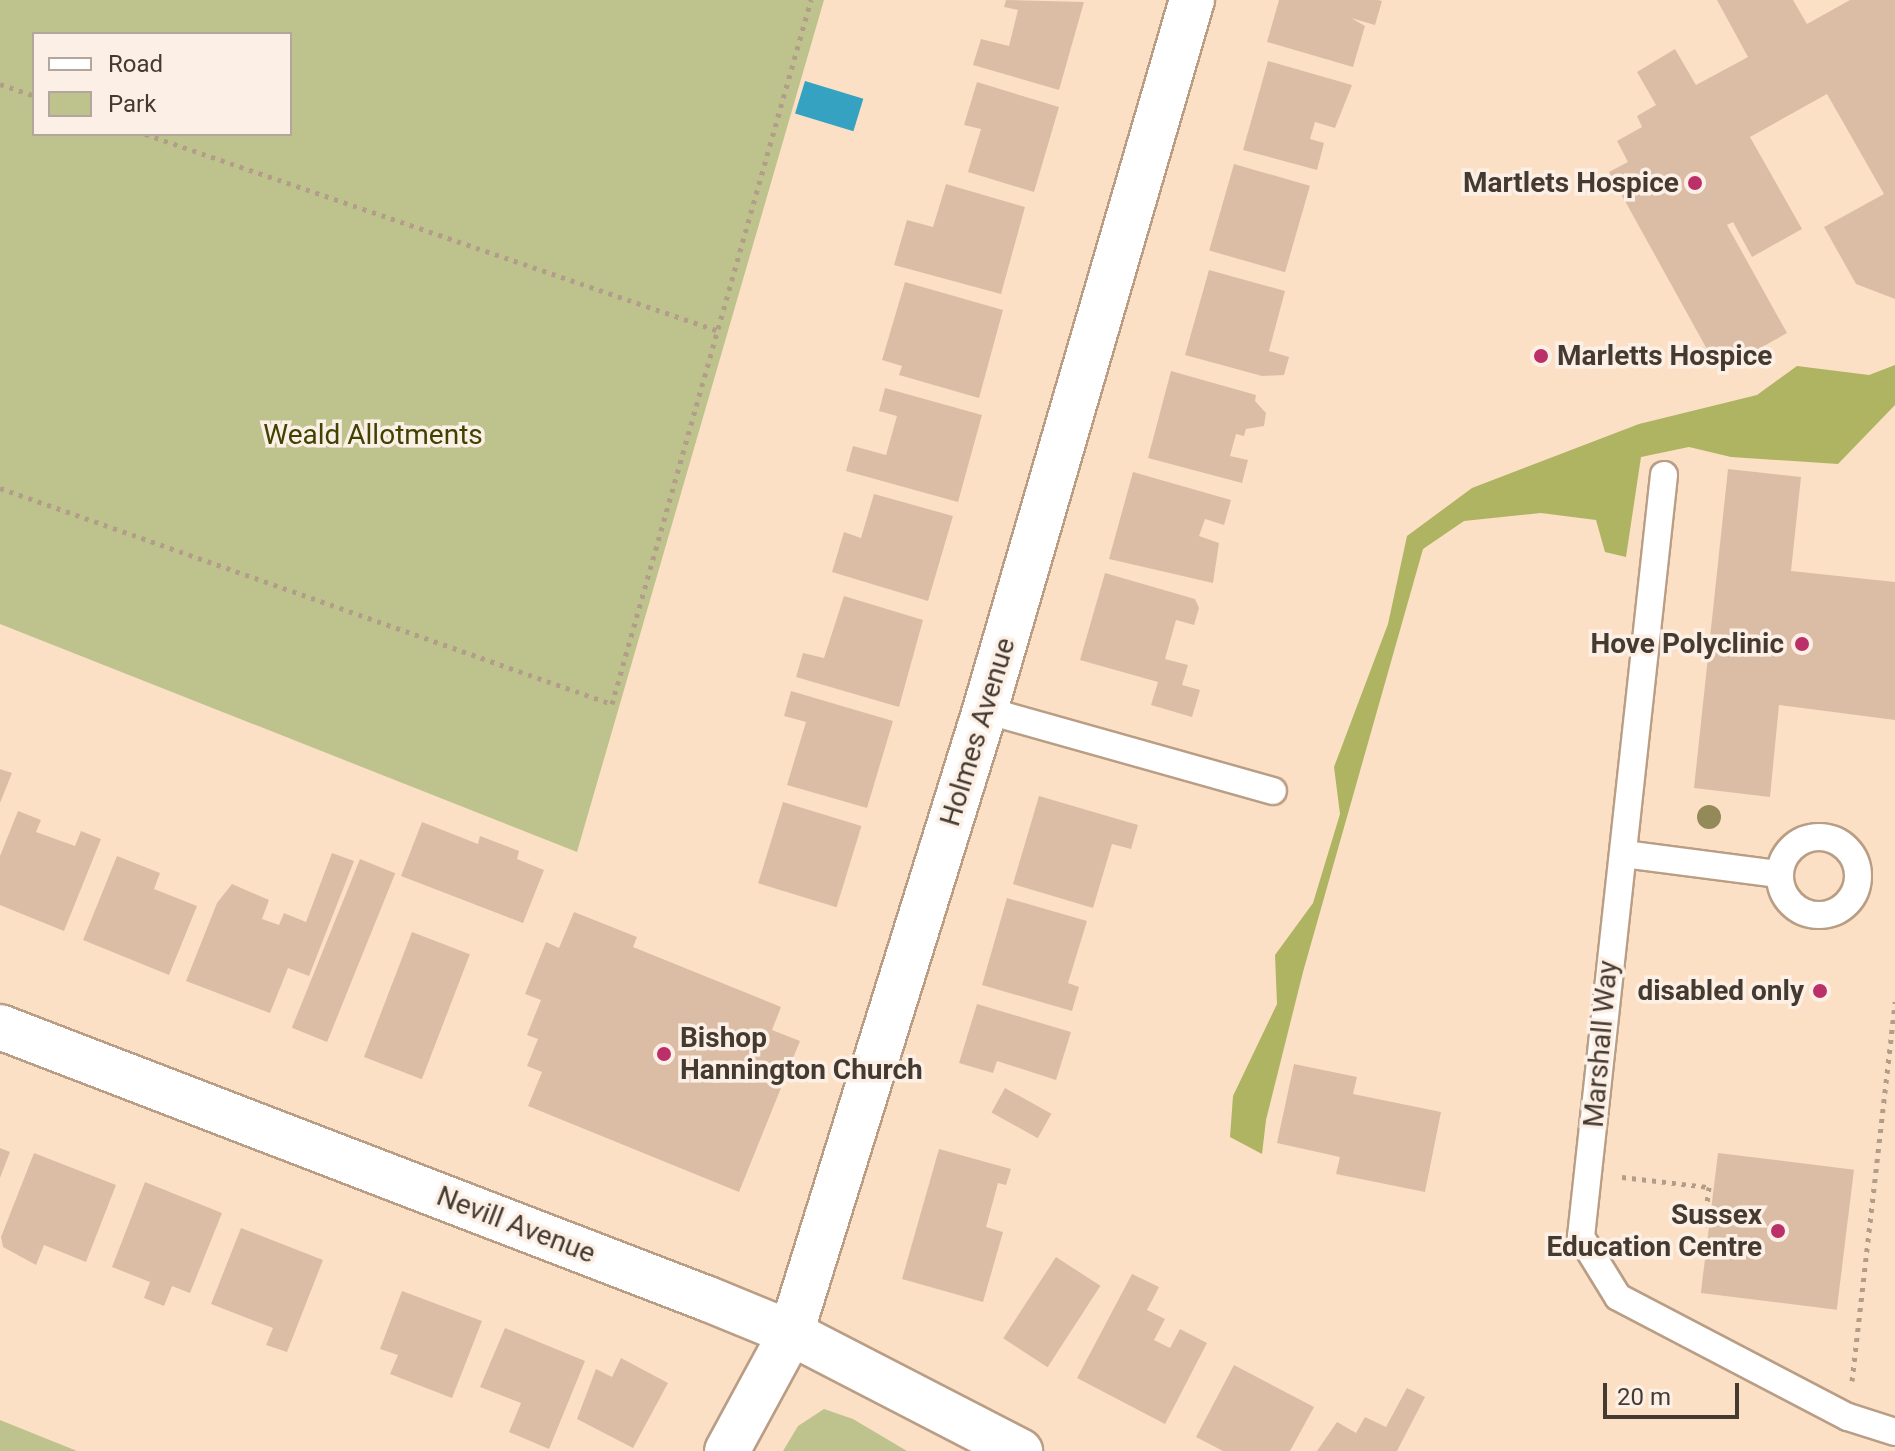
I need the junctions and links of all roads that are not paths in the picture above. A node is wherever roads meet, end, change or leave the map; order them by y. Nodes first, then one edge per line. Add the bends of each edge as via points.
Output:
1 (1192, 0) edge
2 (1664, 475) dead end
3 (985, 710) junction
4 (1273, 791) dead end
5 (1624, 854) junction
6 (1779, 874) dead end
7 (0, 1027) edge
8 (791, 1333) junction
9 (1895, 1432) edge
10 (727, 1451) edge
11 (1020, 1451) edge

1 - 3 street, Holmes Avenue
2 - 5 lane, Marshall Way
3 - 4 lane
3 - 8 street, Holmes Avenue
5 - 6 lane
5 - 9 lane, Marshall Way via 1581,1237 1618,1297 1848,1417
7 - 8 street, Nevill Avenue
8 - 10 street, Holmes Avenue
8 - 11 street, Nevill Avenue

